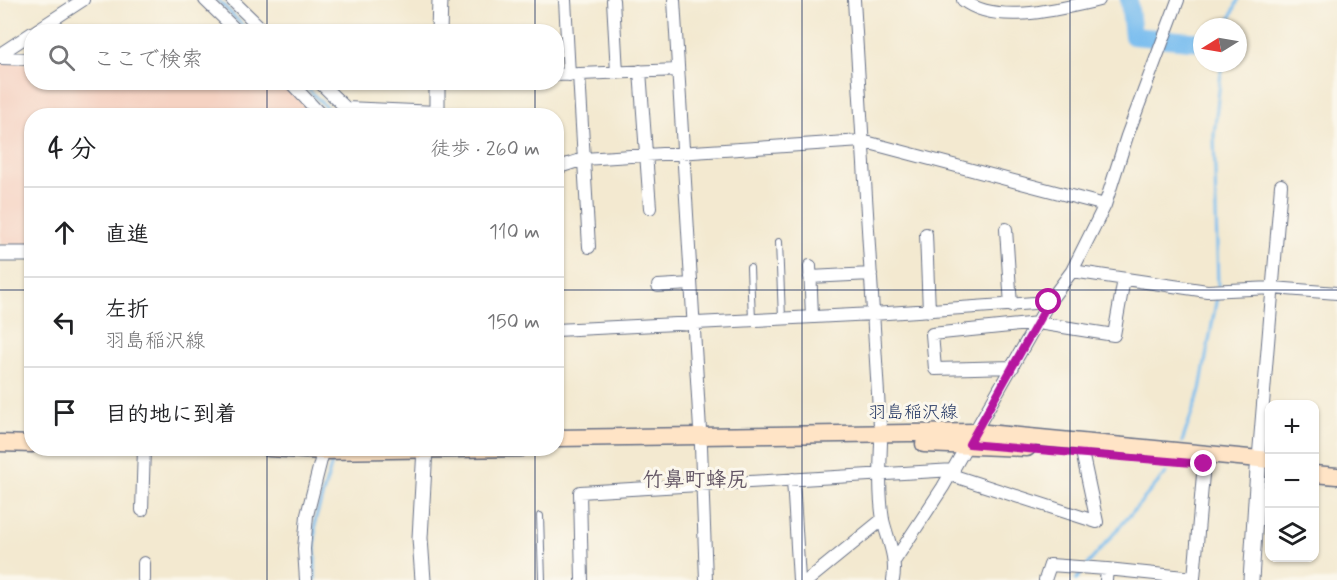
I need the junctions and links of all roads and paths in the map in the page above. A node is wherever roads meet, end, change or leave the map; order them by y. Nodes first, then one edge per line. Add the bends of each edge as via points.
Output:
1 (83, 0) edge
2 (205, 0) edge
3 (232, 0) edge
4 (440, 0) edge
5 (565, 0) edge
6 (613, 0) edge
7 (674, 0) edge
8 (854, 0) edge
9 (963, 0) edge
10 (1098, 0) edge
11 (1178, 0) edge
12 (46, 24) edge
13 (230, 24) edge
14 (257, 24) edge
15 (439, 24) edge
16 (24, 39) edge
17 (0, 56) edge
18 (24, 58) edge
19 (678, 70) junction
20 (640, 71) junction
21 (617, 72) junction
22 (568, 75) edge
23 (298, 90) edge
24 (327, 90) edge
25 (437, 90) edge
26 (314, 108) edge
27 (346, 108) edge
28 (437, 108) edge
29 (862, 141) junction
30 (683, 153) junction
31 (646, 155) junction
32 (584, 159) junction
33 (564, 165) edge
34 (1281, 185) dead end
35 (1105, 205) junction
36 (650, 208) dead end
37 (1006, 230) dead end
38 (926, 234) dead end
39 (779, 242) dead end
40 (589, 247) dead end
41 (0, 254) edge
42 (24, 254) edge
43 (750, 268) dead end
44 (1072, 271) junction
45 (871, 274) junction
46 (1124, 279) junction
47 (691, 284) junction
48 (658, 286) dead end
49 (1273, 288) junction
50 (1337, 294) edge
51 (1049, 302) junction
52 (1011, 306) junction
53 (929, 311) junction
54 (873, 314) junction
55 (812, 317) junction
56 (782, 319) junction
57 (752, 321) junction
58 (1038, 323) junction
59 (693, 324) junction
60 (564, 330) edge
61 (1013, 367) junction
62 (0, 433) edge
63 (24, 434) edge
64 (564, 438) edge
65 (881, 438) junction
66 (973, 438) junction
67 (701, 441) junction
68 (0, 443) edge
69 (24, 444) edge
70 (564, 448) edge
71 (1082, 452) junction
72 (144, 456) edge
73 (333, 456) edge
74 (424, 456) edge
75 (1204, 464) junction
76 (1264, 464) edge
77 (1319, 464) edge
78 (1337, 465) edge
79 (952, 472) junction
80 (1319, 474) edge
81 (880, 475) junction
82 (1337, 476) edge
83 (793, 479) junction
84 (701, 485) junction
85 (142, 510) dead end
86 (540, 516) dead end
87 (883, 519) junction
88 (895, 560) junction
89 (144, 563) dead end
90 (1106, 574) edge
91 (895, 579) edge
92 (1194, 579) edge
93 (144, 580) edge
94 (306, 580) edge
95 (423, 580) edge
96 (542, 580) edge
97 (582, 580) edge
98 (706, 580) edge
99 (799, 580) edge
100 (808, 580) edge
101 (1045, 580) edge
102 (1251, 580) edge

1 - 12 street
2 - 13 street
3 - 14 street
4 - 15 street
5 - 22 street
6 - 21 street
7 - 19 street
8 - 29 street
9 - 10 street via 974,9 1032,15
11 - 35 street
16 - 17 street
17 - 18 street
19 - 20 street
19 - 30 street
20 - 21 street
20 - 31 street
21 - 22 street
22 - 32 street
23 - 26 street
24 - 27 street
25 - 28 street
29 - 30 street
29 - 35 street
29 - 45 street
30 - 31 street
30 - 47 street
31 - 32 street
31 - 36 street
32 - 33 street
32 - 40 street
34 - 49 street
35 - 44 street
37 - 52 street
38 - 53 street
39 - 56 lane
41 - 42 street
43 - 57 lane
44 - 46 street
44 - 51 street
45 - 54 street
45 - 55 street via 810,271
46 - 49 street via 1207,291
46 - 58 street via 1114,334
47 - 48 street
47 - 59 street
49 - 50 street
49 - 76 street
51 - 52 street
51 - 58 street
52 - 53 street
53 - 54 street
54 - 55 street
54 - 65 street
55 - 56 street
56 - 57 street
57 - 59 street
58 - 61 street
58 - 61 street via 932,334 935,369
59 - 60 street
59 - 67 street
61 - 66 street
62 - 63 main road
64 - 67 main road, 羽島稲沢線
65 - 66 main road, 羽島稲沢線
65 - 67 main road, 羽島稲沢線
65 - 81 street
66 - 71 main road, 羽島稲沢線
66 - 76 main road, 羽島稲沢線
66 - 79 street
67 - 70 main road, 羽島稲沢線
67 - 84 street
68 - 69 main road
71 - 75 main road, 羽島稲沢線
71 - 79 street via 1097,522
72 - 85 street
73 - 94 street via 307,514
74 - 95 street via 420,538
75 - 76 main road, 羽島稲沢線
75 - 92 street
76 - 102 street
77 - 78 main road
79 - 81 street
79 - 88 street
80 - 82 main road
81 - 83 street
81 - 87 street
83 - 84 street
83 - 99 street
84 - 97 street via 580,492
84 - 98 street
86 - 96 lane
87 - 88 street
87 - 100 street
88 - 91 street
89 - 93 street
90 - 92 street
90 - 101 street via 1092,567 1050,565

